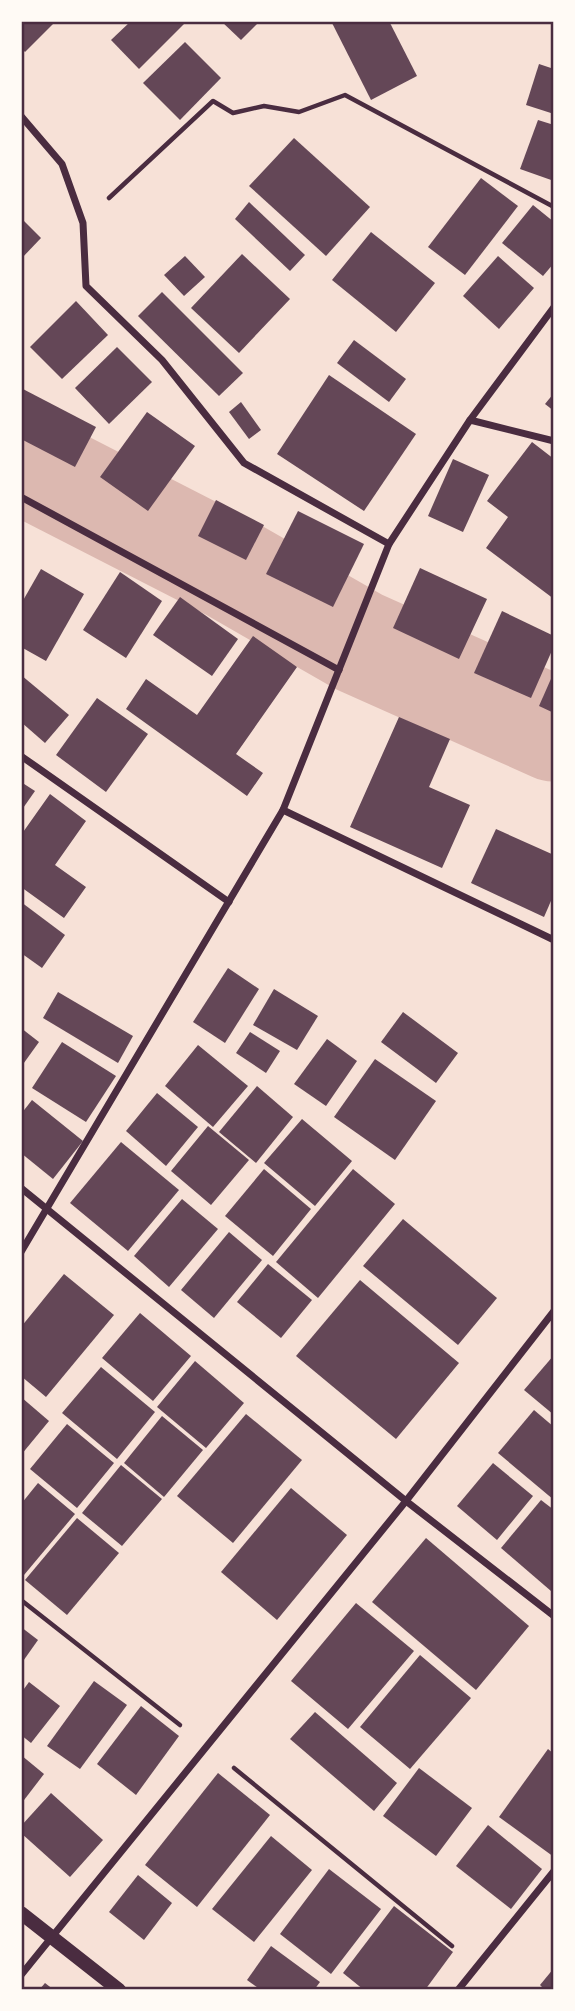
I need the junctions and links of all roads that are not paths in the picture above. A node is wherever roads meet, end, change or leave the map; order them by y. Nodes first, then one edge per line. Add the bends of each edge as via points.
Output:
1 (21, 116) edge
2 (554, 307) edge
3 (470, 420) junction
4 (554, 441) edge
5 (21, 497) edge
6 (388, 544) junction
7 (339, 670) junction
8 (21, 756) edge
9 (283, 810) junction
10 (229, 902) junction
11 (554, 940) edge
12 (21, 1188) edge
13 (47, 1209) junction
14 (21, 1252) edge
15 (554, 1311) edge
16 (406, 1501) junction
17 (554, 1616) edge
18 (554, 1871) edge
19 (21, 1913) edge
20 (51, 1938) junction
21 (21, 1975) edge
22 (119, 1990) edge
23 (458, 1990) edge

1 - 6 street via 62,164 83,223 86,286 162,360 244,463
2 - 3 street
3 - 4 street
3 - 6 street
5 - 7 street
6 - 7 street
7 - 9 street
8 - 10 street
9 - 10 street
9 - 11 street
10 - 13 street
12 - 13 street
13 - 14 street
13 - 16 street
15 - 16 street
16 - 17 street
16 - 20 street
18 - 23 street
19 - 20 main road
20 - 21 street
20 - 22 main road

